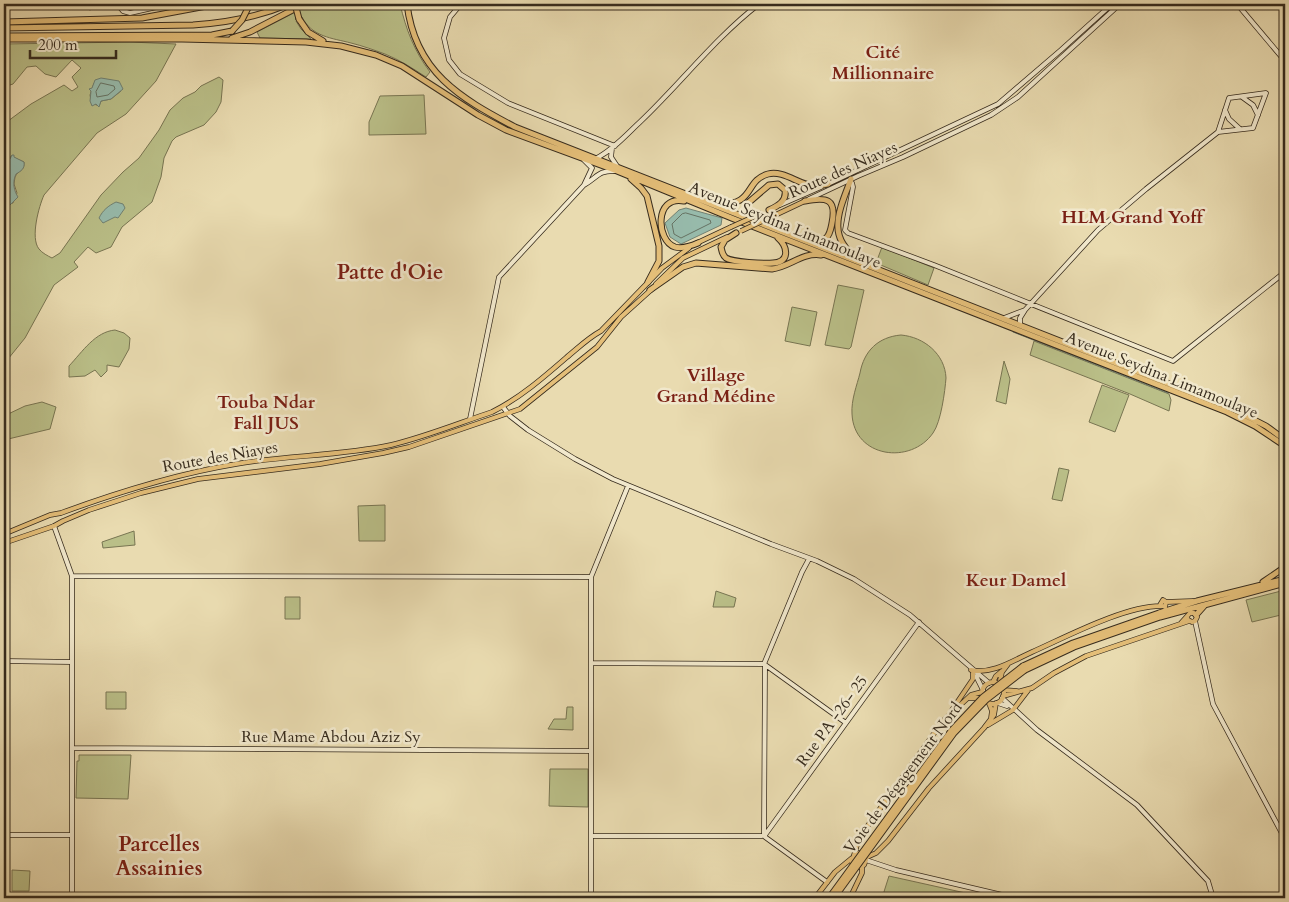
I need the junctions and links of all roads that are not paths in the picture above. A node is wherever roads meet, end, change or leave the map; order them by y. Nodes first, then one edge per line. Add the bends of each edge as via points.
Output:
1 (117, 4) edge
2 (170, 4) edge
3 (207, 4) edge
4 (217, 4) edge
5 (290, 4) edge
6 (295, 4) edge
7 (304, 4) edge
8 (407, 4) edge
9 (461, 4) edge
10 (758, 4) edge
11 (1112, 4) edge
12 (1120, 4) edge
13 (1237, 4) edge
14 (250, 6) edge
15 (185, 10) junction
16 (4, 22) edge
17 (4, 28) edge
18 (4, 38) edge
19 (224, 40) junction
20 (341, 46) junction
21 (1285, 61) edge
22 (1242, 97) junction
23 (1225, 110) junction
24 (1258, 115) junction
25 (1240, 129) junction
26 (1218, 132) junction
27 (613, 147) junction
28 (579, 157) junction
29 (597, 158) junction
30 (617, 169) junction
31 (625, 174) junction
32 (850, 181) junction
33 (828, 184) junction
34 (584, 185) junction
35 (805, 201) junction
36 (697, 204) junction
37 (710, 204) junction
38 (769, 210) junction
39 (755, 221) junction
40 (738, 232) junction
41 (774, 234) junction
42 (807, 242) junction
43 (698, 243) junction
44 (831, 257) junction
45 (871, 267) junction
46 (1285, 272) edge
47 (648, 282) junction
48 (650, 290) junction
49 (1032, 305) junction
50 (1025, 310) junction
51 (1003, 318) junction
52 (1020, 325) junction
53 (503, 407) junction
54 (507, 413) junction
55 (470, 419) junction
56 (1285, 440) edge
57 (1285, 448) edge
58 (628, 486) junction
59 (55, 515) junction
60 (46, 518) junction
61 (53, 526) junction
62 (4, 534) edge
63 (4, 543) edge
64 (809, 559) junction
65 (1285, 567) edge
66 (72, 576) junction
67 (592, 577) junction
68 (1285, 579) edge
69 (1285, 583) edge
70 (1250, 588) junction
71 (1197, 601) junction
72 (1206, 604) junction
73 (1192, 619) junction
74 (918, 622) junction
75 (4, 661) edge
76 (72, 662) junction
77 (1009, 663) junction
78 (592, 664) junction
79 (765, 664) junction
80 (1024, 668) junction
81 (1004, 670) junction
82 (973, 671) junction
83 (991, 683) junction
84 (999, 685) junction
85 (1029, 689) junction
86 (1003, 690) junction
87 (982, 691) junction
88 (1017, 691) junction
89 (1002, 697) junction
90 (968, 698) junction
91 (984, 698) junction
92 (988, 703) junction
93 (997, 703) junction
94 (1012, 709) junction
95 (948, 715) junction
96 (991, 720) junction
97 (846, 723) junction
98 (984, 728) junction
99 (72, 748) junction
100 (591, 751) junction
101 (4, 835) edge
102 (72, 835) junction
103 (591, 836) junction
104 (764, 836) junction
105 (1285, 839) edge
106 (858, 841) junction
107 (873, 854) junction
108 (853, 856) junction
109 (864, 856) junction
110 (852, 863) junction
111 (874, 863) junction
112 (842, 866) junction
113 (861, 866) junction
114 (828, 882) junction
115 (72, 898) edge
116 (591, 898) edge
117 (815, 898) edge
118 (829, 898) edge
119 (834, 898) edge
120 (850, 898) edge
121 (1015, 898) edge
122 (1213, 898) edge

1 - 2 street via 130,13
3 - 15 highway
4 - 15 highway
5 - 17 highway via 253,16 201,25
6 - 20 highway, bridge via 299,19 313,36
7 - 19 highway via 250,32
8 - 29 highway, Avenue Seydina Limamoulaye via 414,36 423,54 438,76 454,90 515,127
9 - 27 street via 450,17 444,38 449,60 460,74 508,103
10 - 27 street via 734,24 648,115
11 - 33 street, Route des Niayes via 998,104
12 - 32 street, Route des Niayes via 1018,97 992,115
13 - 21 street
14 - 18 highway, bridge via 232,31 212,35
15 - 16 highway via 127,20
18 - 19 highway, Avenue Seydina Limamoulaye
19 - 20 highway, Avenue Seydina Limamoulaye
20 - 28 highway, Avenue Seydina Limamoulaye via 390,60 495,125
22 - 23 street via 1229,98
22 - 24 street via 1253,105
22 - 24 street via 1266,93
23 - 25 street
23 - 26 street
24 - 25 street via 1253,128
25 - 26 street
26 - 49 street via 1098,230
27 - 29 street
27 - 30 street via 611,157
28 - 30 highway, Avenue Seydina Limamoulaye
28 - 34 street via 592,168
29 - 30 highway, Avenue Seydina Limamoulaye
30 - 31 highway, Avenue Seydina Limamoulaye
30 - 34 street via 599,173
30 - 37 highway, Avenue Seydina Limamoulaye
31 - 36 highway, Avenue Seydina Limamoulaye
31 - 47 highway via 644,191 652,214 660,252 659,262
32 - 35 street, Route des Niayes
32 - 45 highway via 843,198 838,236 847,250
32 - 49 street via 853,187 845,230 848,233
33 - 37 highway via 813,186 770,174 758,180 738,202
33 - 38 street, Route des Niayes
34 - 55 street via 499,277
35 - 40 main road, Route des Niayes, bridge
35 - 42 highway via 824,198 834,210 827,238 820,242
36 - 41 highway, Avenue Seydina Limamoulaye
36 - 43 highway via 673,201 663,208 661,219 664,236 673,247
37 - 39 highway, Avenue Seydina Limamoulaye
38 - 39 highway via 781,203 785,196 783,187 778,184 769,185 747,205 747,212
38 - 43 main road, Route des Niayes, bridge
39 - 42 highway, Avenue Seydina Limamoulaye
40 - 41 highway via 722,244 726,257 771,264 782,260 786,250 784,243
40 - 48 main road, Route des Niayes via 683,258
41 - 44 highway, Avenue Seydina Limamoulaye
42 - 45 highway, Avenue Seydina Limamoulaye
43 - 47 main road, Route des Niayes via 673,259
44 - 48 highway via 808,255 772,269 696,263
44 - 57 highway, Avenue Seydina Limamoulaye via 1221,409 1265,432
45 - 51 highway, Avenue Seydina Limamoulaye
46 - 49 street via 1173,361
47 - 53 main road, Route des Niayes via 601,331
48 - 54 main road, Route des Niayes via 621,317 597,347 527,405
49 - 50 street
50 - 51 street
50 - 52 street
51 - 52 highway, Avenue Seydina Limamoulaye
52 - 56 highway, Avenue Seydina Limamoulaye via 1233,409
53 - 54 street
53 - 55 main road, Route des Niayes
54 - 58 street via 575,459
54 - 61 main road, Route des Niayes via 410,447 383,453 166,486 117,500
55 - 59 main road, Route des Niayes via 390,445 360,451 236,464 171,478 130,488
58 - 64 street
58 - 67 street
59 - 60 main road, Route des Niayes
59 - 61 main road via 58,519
60 - 61 main road via 46,523
60 - 62 main road, Route des Niayes
61 - 63 main road, Route des Niayes
61 - 66 street
64 - 74 street via 854,579
64 - 79 street
65 - 70 highway
66 - 67 street
66 - 76 street
67 - 78 street
68 - 70 highway, Voie de Dégagement Nord
69 - 72 highway, Voie de Dégagement Nord
70 - 71 highway, Voie de Dégagement Nord
71 - 77 main road via 1164,600 1153,607 1092,625
71 - 80 highway, Voie de Dégagement Nord via 1073,643
72 - 73 highway
72 - 80 highway, Voie de Dégagement Nord via 1074,647
73 - 85 main road via 1086,656
73 - 105 street via 1213,704
74 - 82 street
74 - 97 street, Rue PA -26- 25
75 - 76 street
76 - 99 street
77 - 81 main road
77 - 82 main road via 986,672
78 - 79 street
78 - 100 street
79 - 97 street
79 - 104 street
80 - 118 highway, Voie de Dégagement Nord, bridge via 983,697 951,731
80 - 119 highway, Voie de Dégagement Nord, bridge via 954,733
81 - 83 main road
81 - 84 main road
82 - 83 street
82 - 87 street
82 - 95 main road via 973,679
83 - 84 main road
83 - 87 main road
84 - 86 main road
85 - 88 main road
85 - 94 main road
86 - 88 main road
86 - 89 main road
87 - 90 main road
87 - 91 main road
88 - 89 main road
89 - 93 main road
89 - 94 street
90 - 91 main road
90 - 95 main road
91 - 92 main road
92 - 93 main road
92 - 96 main road via 992,711
93 - 94 street
93 - 96 main road
94 - 98 main road
94 - 122 street via 1136,804 1208,881
95 - 106 main road
96 - 98 main road
97 - 104 street, Rue PA -26- 25
98 - 107 main road via 929,788 888,841
99 - 100 street, Rue Mame Abdou Aziz Sy
99 - 102 street
100 - 103 street
101 - 102 street
102 - 115 street
103 - 104 street
103 - 116 street
104 - 114 street
106 - 108 main road
106 - 109 main road
107 - 109 main road
107 - 111 main road
108 - 109 main road
108 - 110 main road
108 - 112 main road
109 - 111 street
109 - 113 main road
110 - 112 main road
110 - 113 main road
111 - 113 street
111 - 121 street
112 - 114 main road
113 - 120 main road via 860,877
114 - 117 main road

